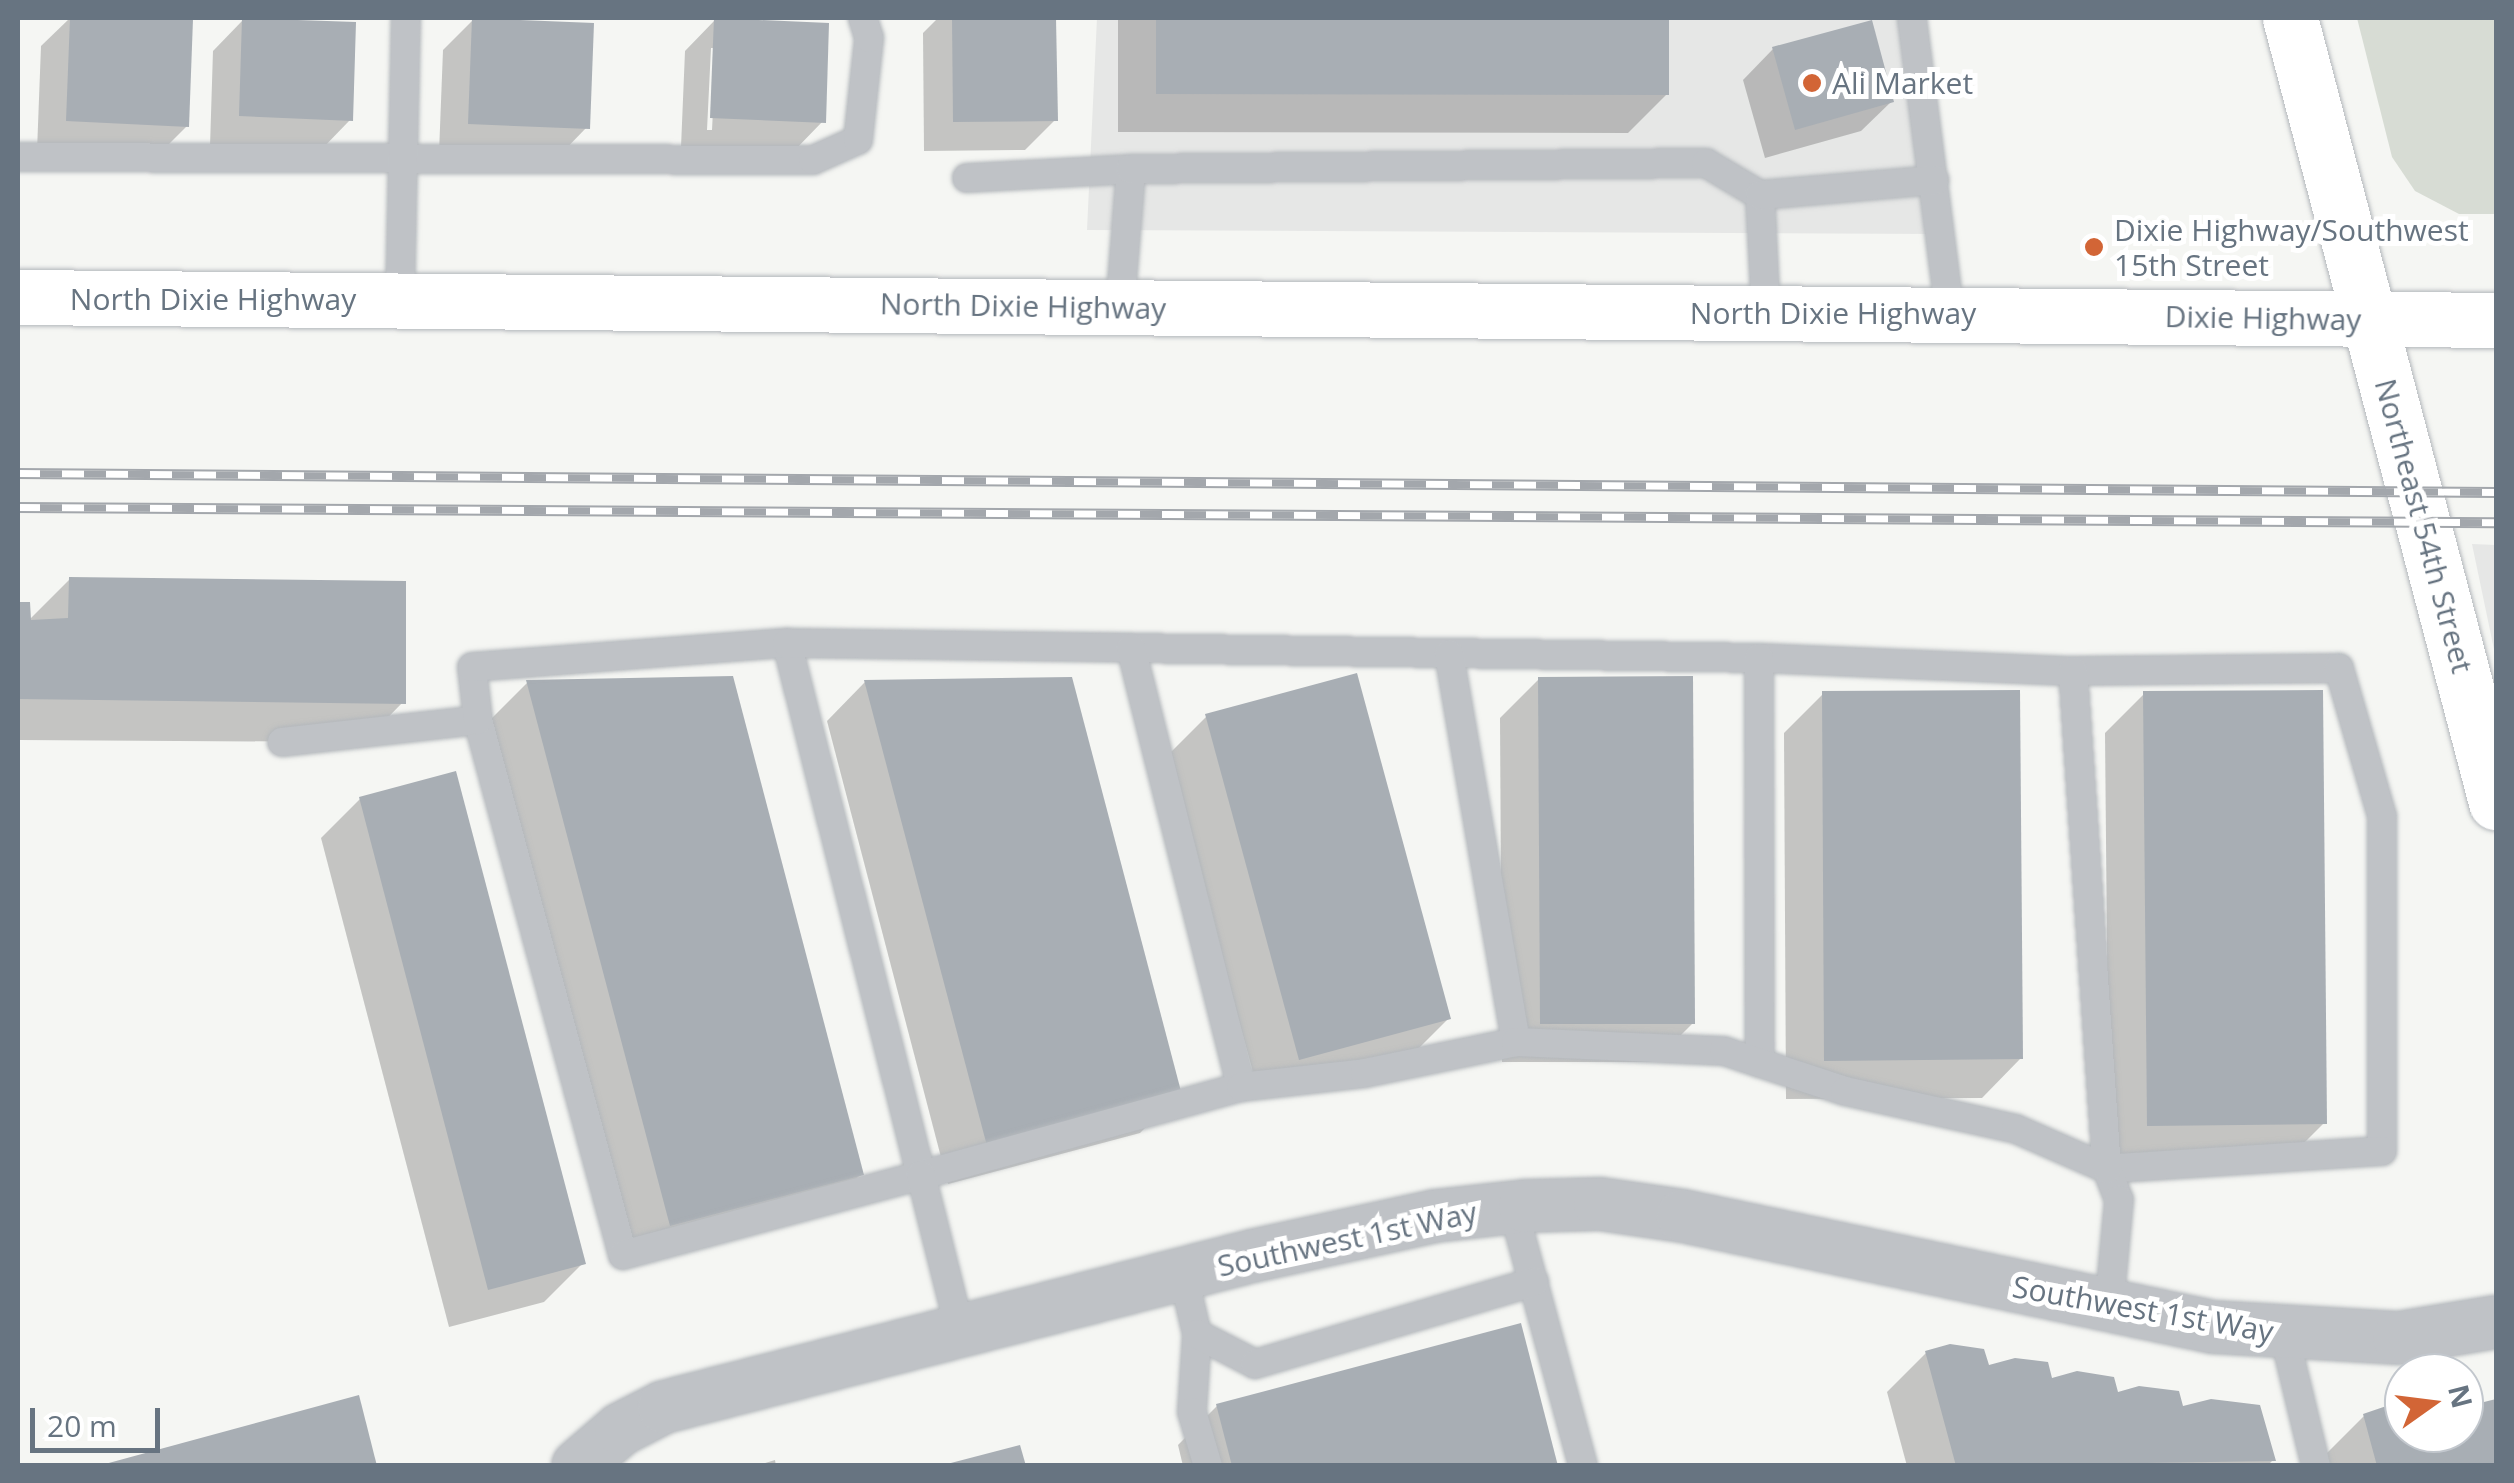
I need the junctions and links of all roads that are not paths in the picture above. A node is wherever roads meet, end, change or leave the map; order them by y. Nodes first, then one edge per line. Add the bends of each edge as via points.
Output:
1 (406, 18) edge
2 (864, 18) edge
3 (1912, 18) edge
4 (2290, 18) edge
5 (18, 157) edge
6 (404, 158) junction
7 (1131, 169) junction
8 (967, 178) dead end
9 (1934, 180) junction
10 (1760, 195) junction
11 (18, 297) edge
12 (400, 300) junction
13 (1120, 307) junction
14 (1766, 313) junction
15 (1950, 314) junction
16 (2028, 315) joint
17 (2370, 319) junction
18 (2496, 320) edge
19 (787, 643) junction
20 (1131, 648) junction
21 (1449, 654) junction
22 (1758, 658) junction
23 (2073, 670) junction
24 (478, 720) junction
25 (282, 742) dead end
26 (2496, 802) edge
27 (1516, 1042) junction
28 (1760, 1063) junction
29 (1242, 1087) junction
30 (2107, 1169) junction
31 (921, 1175) junction
32 (1512, 1208) junction
33 (1183, 1274) junction
34 (1534, 1282) junction
35 (2109, 1307) junction
36 (2496, 1322) edge
37 (962, 1334) junction
38 (1197, 1334) junction
39 (2284, 1334) junction
40 (578, 1466) edge
41 (1208, 1466) edge
42 (1583, 1466) edge
43 (2316, 1466) edge

1 - 6 lane
2 - 6 lane via 858,140 834,155
3 - 9 lane
4 - 17 main road, Northeast 54th Street
5 - 6 lane
6 - 12 lane
7 - 8 lane
7 - 10 lane via 1706,163
7 - 13 lane
9 - 10 lane
9 - 15 lane
10 - 14 lane
11 - 12 main road, North Dixie Highway
12 - 13 main road, North Dixie Highway
13 - 14 main road, North Dixie Highway
14 - 15 main road, North Dixie Highway
15 - 16 main road, North Dixie Highway
16 - 17 main road, Dixie Highway
17 - 18 main road, Dixie Highway
17 - 26 main road, Northeast 54th Street
19 - 20 lane
19 - 24 lane via 472,667
19 - 31 lane
20 - 21 lane
20 - 29 lane
21 - 22 lane
21 - 27 lane
22 - 23 lane
22 - 28 lane
23 - 30 lane
23 - 30 lane via 2339,668 2382,816 2382,1152
24 - 25 lane
24 - 31 lane via 623,1255
27 - 28 lane via 1724,1051
27 - 29 lane via 1365,1072
28 - 30 lane via 1845,1091 2016,1129
29 - 31 lane
30 - 35 lane via 2119,1200
31 - 37 lane
32 - 33 street, Southwest 1st Way via 1435,1216
32 - 34 lane
32 - 35 street, Southwest 1st Way via 1600,1204 1683,1216
33 - 37 street, Southwest 1st Way
33 - 38 lane
34 - 38 lane via 1255,1364
34 - 42 lane
35 - 39 street, Southwest 1st Way
36 - 39 street, Southwest 1st Way via 2398,1338
37 - 40 street, Southwest 1st Way via 664,1407 621,1429
38 - 41 lane via 1192,1412
39 - 43 lane

